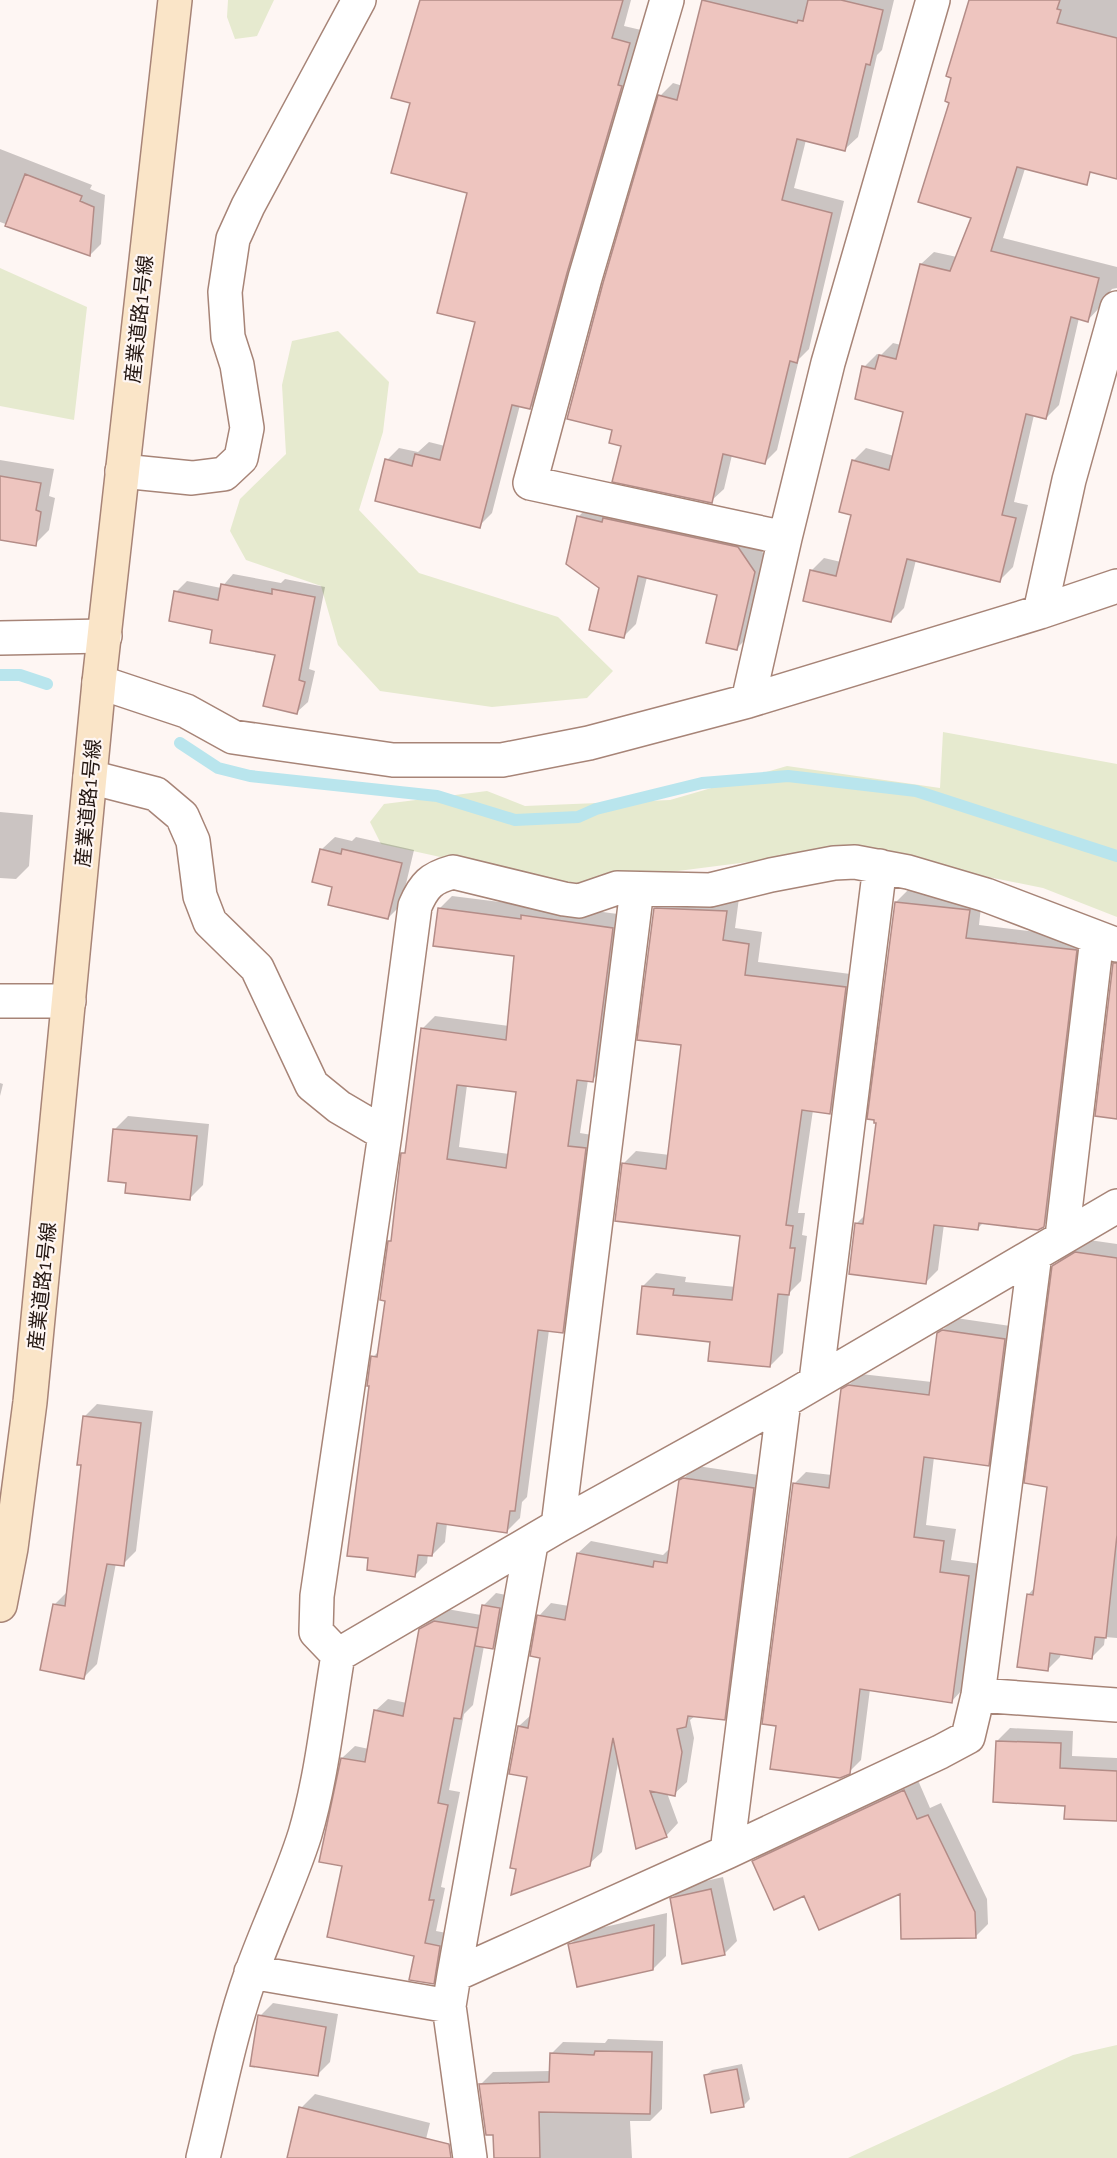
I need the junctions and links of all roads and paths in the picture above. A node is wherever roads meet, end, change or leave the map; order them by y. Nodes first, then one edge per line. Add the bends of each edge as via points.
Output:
1 (176, 0) edge
2 (359, 0) edge
3 (667, 0) edge
4 (933, 0) edge
5 (1117, 308) edge
6 (122, 471) junction
7 (785, 538) junction
8 (1117, 586) edge
9 (1040, 612) junction
10 (105, 636) junction
11 (0, 638) edge
12 (99, 682) junction
13 (748, 701) junction
14 (90, 777) junction
15 (880, 866) junction
16 (637, 889) junction
17 (1107, 941) edge
18 (0, 1001) edge
19 (69, 1001) junction
20 (385, 1134) junction
21 (1117, 1206) edge
22 (1049, 1246) junction
23 (816, 1382) junction
24 (784, 1401) junction
25 (558, 1526) junction
26 (531, 1544) junction
27 (0, 1605) edge
28 (339, 1655) junction
29 (978, 1695) junction
30 (1117, 1705) edge
31 (727, 1852) junction
32 (251, 1972) junction
33 (452, 1990) junction
34 (202, 2158) edge
35 (470, 2158) edge

1 - 6 street, 産業道路1号線
2 - 6 street via 233,238 225,292 228,337 237,365 247,428 241,458 224,474 192,478
3 - 7 street via 530,483
4 - 7 street via 828,363
5 - 9 street via 1069,480
6 - 10 street, 産業道路1号線
7 - 13 street
8 - 9 street
9 - 13 street
10 - 11 street
10 - 12 street, 産業道路1号線
12 - 13 street via 186,711 233,737 393,760 501,760 590,743
12 - 14 street, 産業道路1号線
14 - 19 street, 産業道路1号線
14 - 20 street via 156,794 182,816 193,841 200,896 210,922 257,968 312,1085 339,1107
15 - 16 street via 834,863 710,890
15 - 17 street via 986,895
15 - 23 street
16 - 20 street via 617,888 579,901 453,872 436,877 421,891 415,906
16 - 25 street
17 - 22 street
18 - 19 street
19 - 27 street, 産業道路1号線 via 30,1402
20 - 28 street via 317,1596 316,1632
21 - 22 street
22 - 23 street
22 - 29 street
23 - 24 street
24 - 25 street
24 - 31 street
25 - 26 street
26 - 28 street
26 - 33 street
28 - 32 street via 305,1831 293,1871
29 - 30 street
29 - 31 street via 968,1737
31 - 33 street
32 - 33 street
32 - 34 street
33 - 35 street

